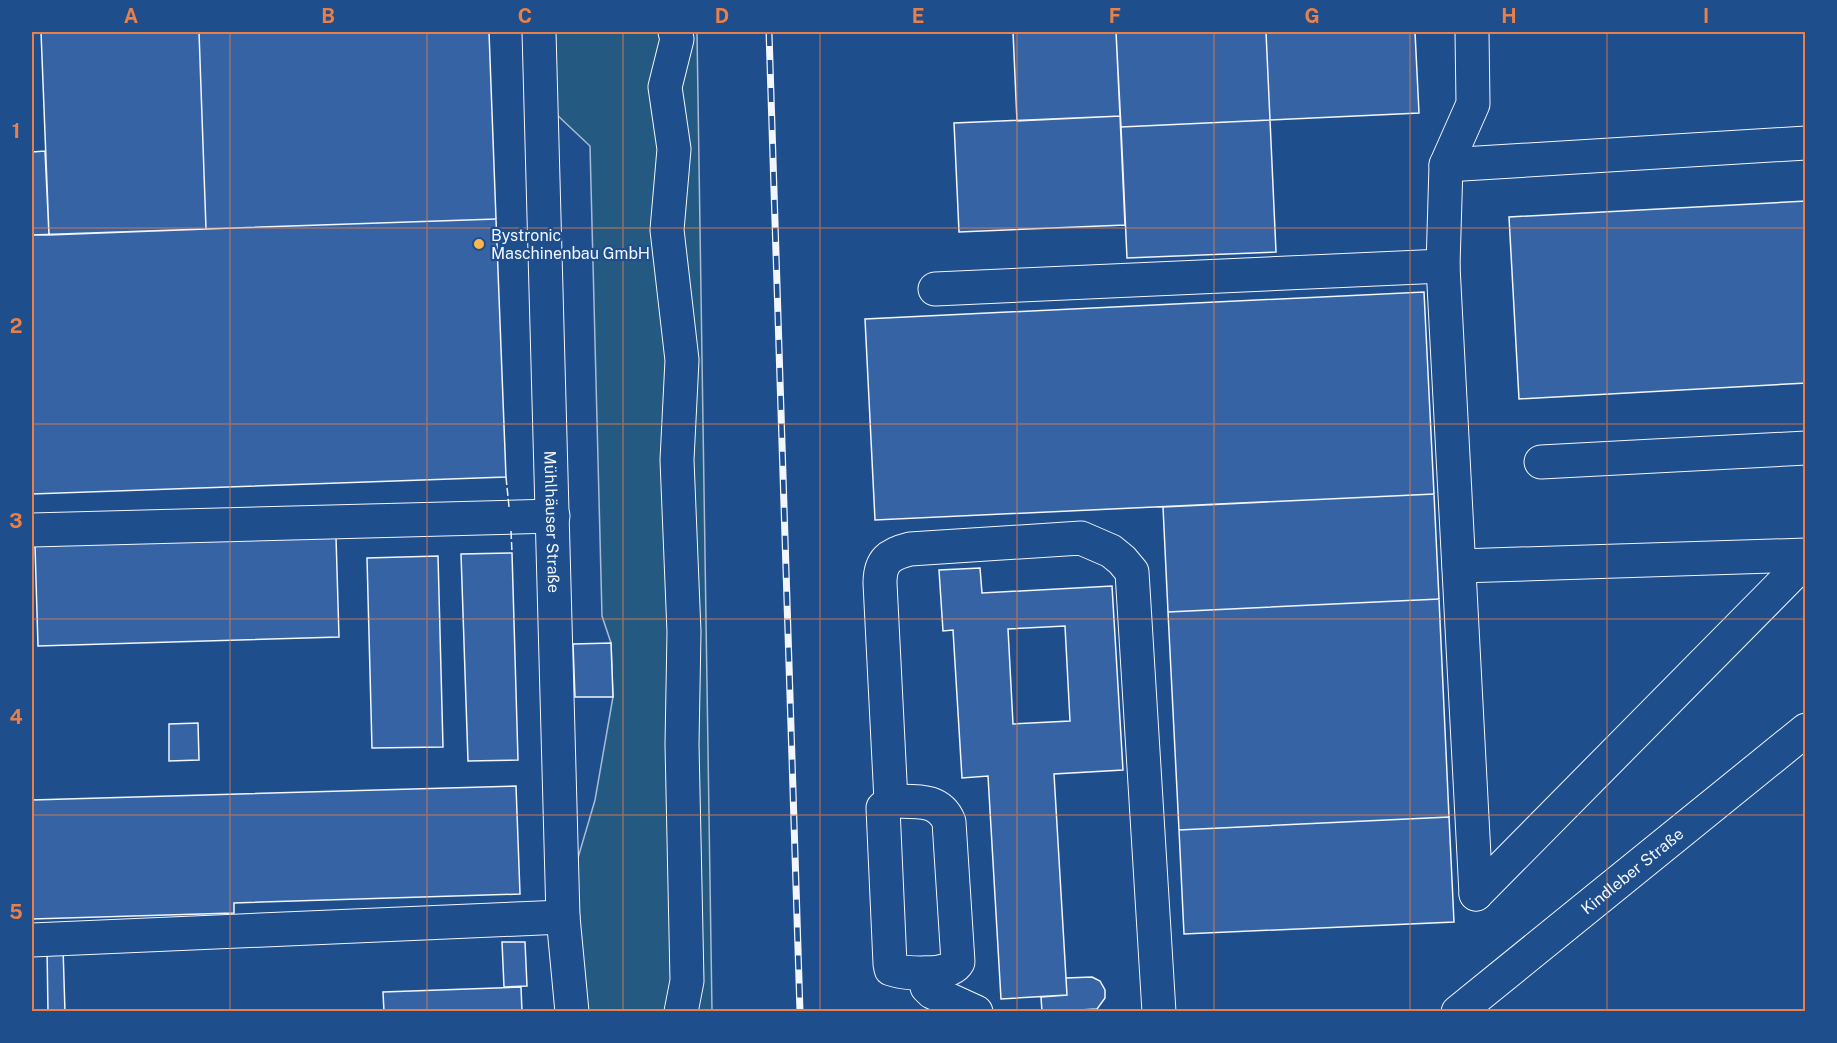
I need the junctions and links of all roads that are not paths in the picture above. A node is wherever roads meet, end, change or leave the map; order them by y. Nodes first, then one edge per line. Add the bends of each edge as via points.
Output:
1 (539, 32) edge
2 (675, 32) edge
3 (1472, 32) edge
4 (1806, 143) edge
5 (1446, 165) junction
6 (1443, 266) junction
7 (934, 290) dead end
8 (1806, 448) edge
9 (1541, 462) dead end
10 (553, 516) junction
11 (32, 530) edge
12 (1806, 555) edge
13 (1806, 560) edge
14 (1459, 566) junction
15 (1806, 730) edge
16 (891, 801) junction
17 (563, 917) junction
18 (32, 940) edge
19 (926, 973) junction
20 (572, 1011) edge
21 (681, 1011) edge
22 (976, 1011) edge
23 (1159, 1011) edge
24 (1458, 1011) edge

1 - 10 main road, Mühlhäuser Straße
2 - 21 main road via 665,87 674,148 667,230 682,360 677,460 684,632 687,981
3 - 5 main road via 1473,104
4 - 5 main road
5 - 6 main road
6 - 7 main road
6 - 14 main road
8 - 9 main road
10 - 11 main road
10 - 17 main road, Mühlhäuser Straße
12 - 14 main road
13 - 14 main road via 1476,894
15 - 24 main road, Kindleber Straße
16 - 19 main road via 883,808 891,969
16 - 19 main road via 939,806 949,822 957,962 948,970
16 - 23 main road via 880,583 880,570 886,561 910,549 1081,538 1111,551 1131,572
17 - 18 main road
17 - 20 main road, Mühlhäuser Straße
19 - 22 main road via 927,987 932,992

